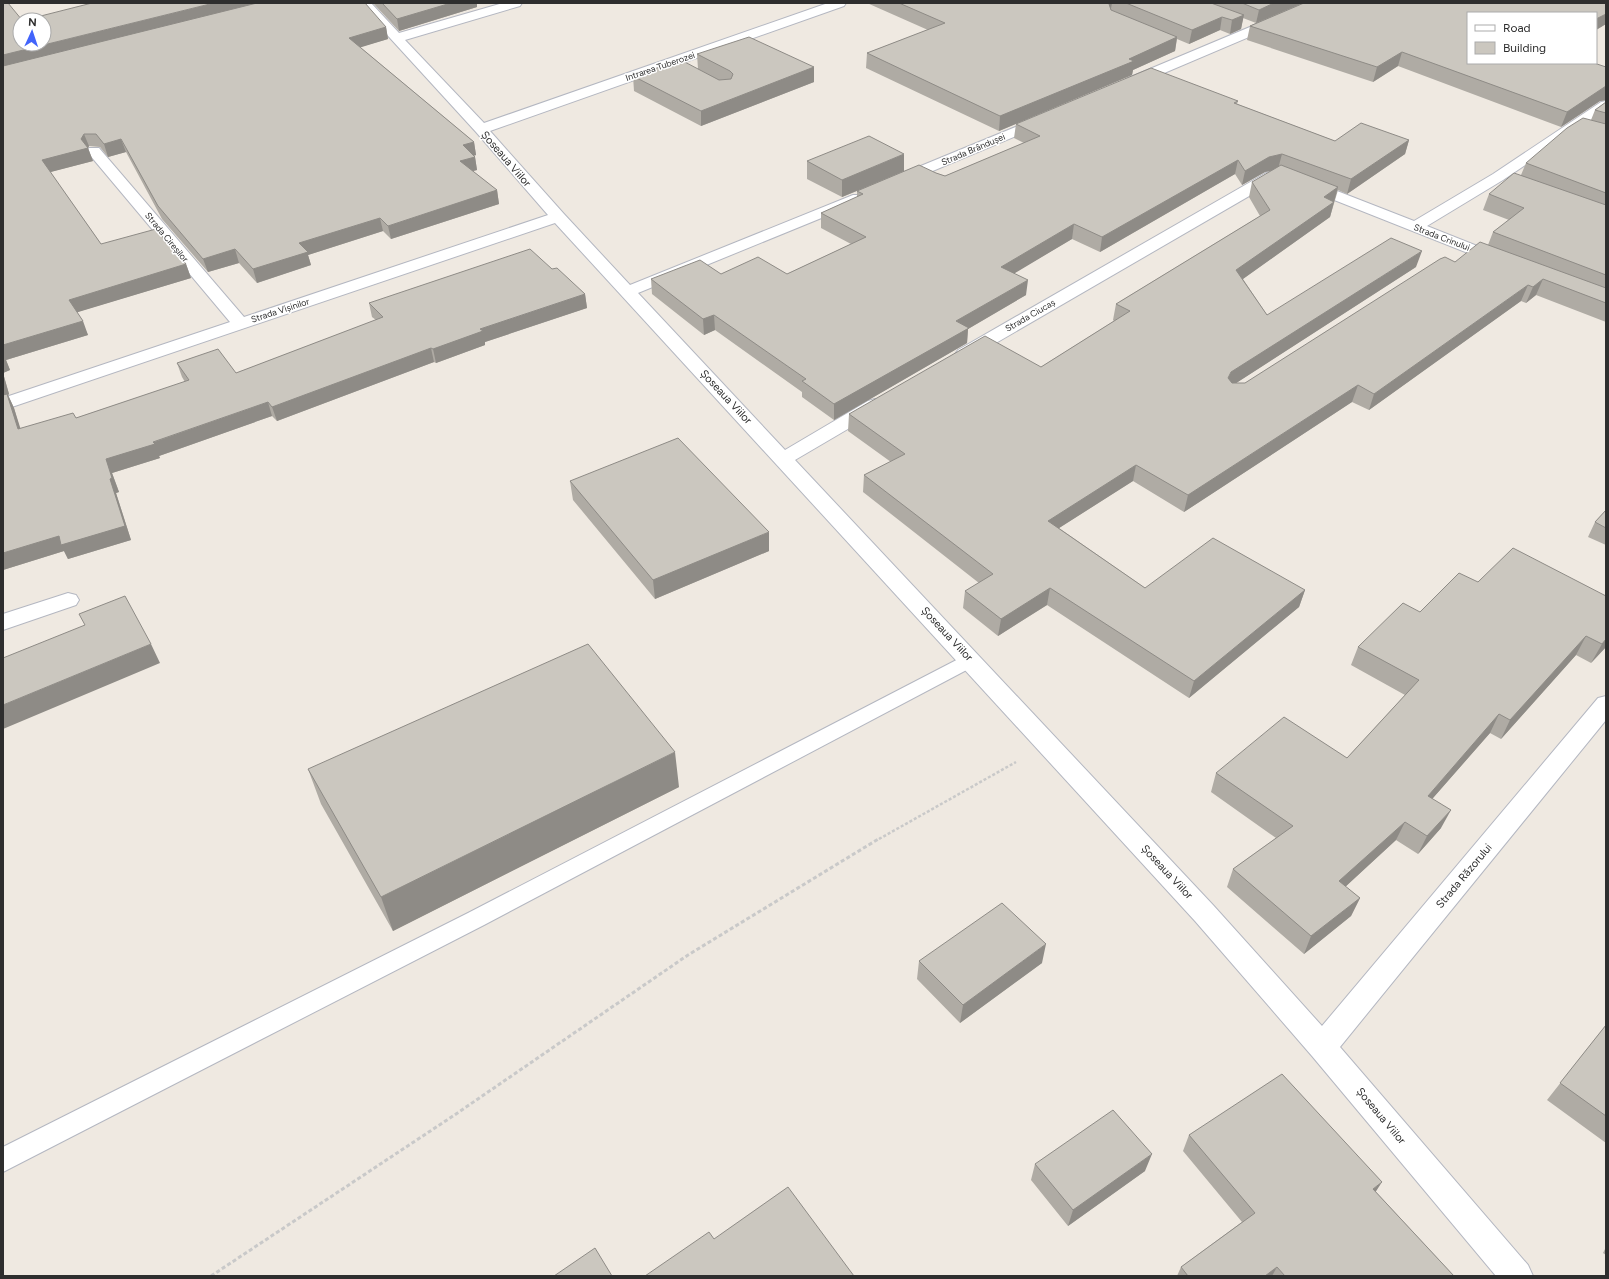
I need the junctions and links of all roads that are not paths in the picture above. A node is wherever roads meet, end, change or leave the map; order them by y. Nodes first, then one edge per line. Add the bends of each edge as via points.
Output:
1 (364, 3) edge
2 (516, 3) edge
3 (840, 3) edge
4 (1318, 3) edge
5 (1240, 24) edge
6 (1255, 30) junction
7 (397, 38) junction
8 (1184, 48) dead end
9 (1197, 54) junction
10 (672, 62) junction
11 (685, 69) edge
12 (1117, 88) edge
13 (1606, 105) edge
14 (1052, 116) edge
15 (1576, 126) junction
16 (481, 129) junction
17 (1591, 131) edge
18 (94, 151) edge
19 (1278, 174) joint
20 (1498, 176) junction
21 (1513, 182) edge
22 (884, 186) edge
23 (870, 193) edge
24 (558, 217) junction
25 (1415, 227) junction
26 (1462, 246) junction
27 (1444, 258) edge
28 (1512, 265) edge
29 (628, 292) junction
30 (240, 323) junction
31 (948, 363) edge
32 (886, 399) edge
33 (3, 404) edge
34 (783, 459) junction
35 (68, 600) dead end
36 (3, 622) edge
37 (970, 660) junction
38 (1606, 704) edge
39 (1322, 1047) junction
40 (3, 1160) edge
41 (1518, 1276) edge

1 - 7 street, Șoseaua Viilor
2 - 7 street
3 - 10 street, Intrarea Tuberozei
4 - 6 street
5 - 6 street
6 - 9 street
7 - 16 street, Șoseaua Viilor
8 - 9 street
9 - 12 street
10 - 11 street
10 - 16 street, Intrarea Tuberozei
13 - 15 street
14 - 22 street, Strada Brândușei
15 - 17 street
15 - 20 street
16 - 24 street, Șoseaua Viilor
18 - 30 street, Strada Cireșilor
19 - 25 street, Strada Crinului
19 - 31 street, Strada Ciucaș
20 - 21 street
20 - 25 street
23 - 29 street
24 - 29 street, Șoseaua Viilor
24 - 30 street, Strada Vișinilor
25 - 26 street, Strada Crinului
26 - 27 street
26 - 28 street, Strada Crinului
29 - 34 street, Șoseaua Viilor
30 - 33 street, Strada Vișinilor
32 - 34 street
34 - 37 street, Șoseaua Viilor
35 - 36 street
37 - 39 street, Șoseaua Viilor via 1204,913
37 - 40 lane via 483,915
38 - 39 street, Strada Răzorului
39 - 41 street, Șoseaua Viilor

